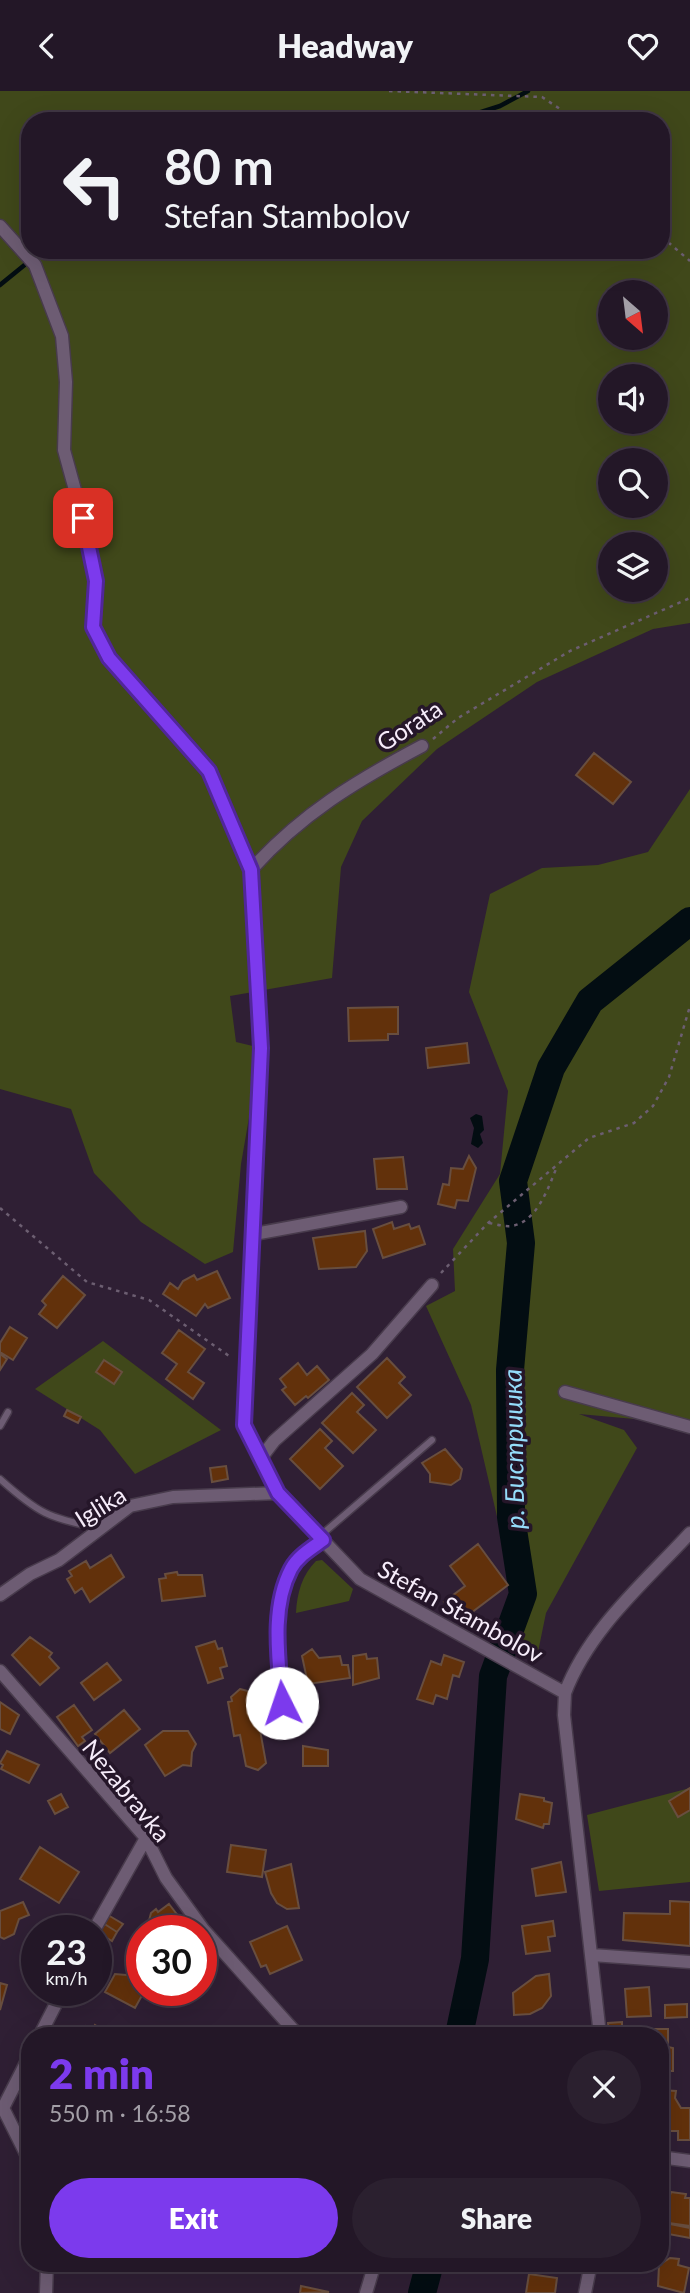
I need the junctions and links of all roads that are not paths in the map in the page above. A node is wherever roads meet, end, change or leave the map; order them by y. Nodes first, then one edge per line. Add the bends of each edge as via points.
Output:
1 (0, 226) edge
2 (21, 249) edge
3 (30, 259) edge
4 (422, 746) road end
5 (251, 870) junction
6 (401, 1207) dead end
7 (254, 1234) junction
8 (432, 1285) road end
9 (565, 1392) dead end
10 (8, 1412) dead end
11 (0, 1426) edge
12 (690, 1427) edge
13 (432, 1440) dead end
14 (261, 1458) junction
15 (0, 1479) edge
16 (278, 1493) junction
17 (98, 1528) junction
18 (690, 1533) edge
19 (321, 1538) junction
20 (0, 1595) edge
21 (0, 1671) edge
22 (565, 1693) junction
23 (284, 1727) dead end
24 (145, 1838) junction
25 (102, 1915) edge
26 (592, 1955) junction
27 (690, 1962) edge
28 (55, 2006) edge
29 (44, 2027) edge
30 (291, 2027) edge
31 (599, 2027) edge
32 (21, 2073) edge
33 (21, 2143) edge
34 (669, 2158) edge
35 (690, 2161) edge
36 (47, 2272) edge
37 (372, 2272) edge
38 (589, 2272) edge
39 (46, 2293) edge
40 (366, 2293) edge
41 (585, 2293) edge

1 - 2 street, Stefan Stambolov
3 - 5 street, Stefan Stambolov via 62,336 64,450 96,581 93,627 109,658 209,771
4 - 5 street, Gorata via 320,805
5 - 7 street, Stefan Stambolov via 261,1048
6 - 7 street
7 - 14 street, Stefan Stambolov via 244,1425
8 - 14 street via 372,1354
9 - 12 street
10 - 11 lane
13 - 19 lane
14 - 16 street, Stefan Stambolov
15 - 17 lane via 46,1516
16 - 17 street, Iglika via 173,1497 130,1506
16 - 19 street, Stefan Stambolov
17 - 20 street, Iglika via 59,1560
18 - 22 street via 588,1646
19 - 22 street, Stefan Stambolov via 360,1579
19 - 23 street via 291,1568 282,1596 278,1634
21 - 24 street, Nezabravka
22 - 26 street
24 - 25 street
24 - 30 street, Nezabravka via 166,1878 203,1929
26 - 27 street
26 - 31 street
28 - 29 street
32 - 33 street via 4,2108
34 - 35 street
36 - 39 street
37 - 40 street
38 - 41 street

